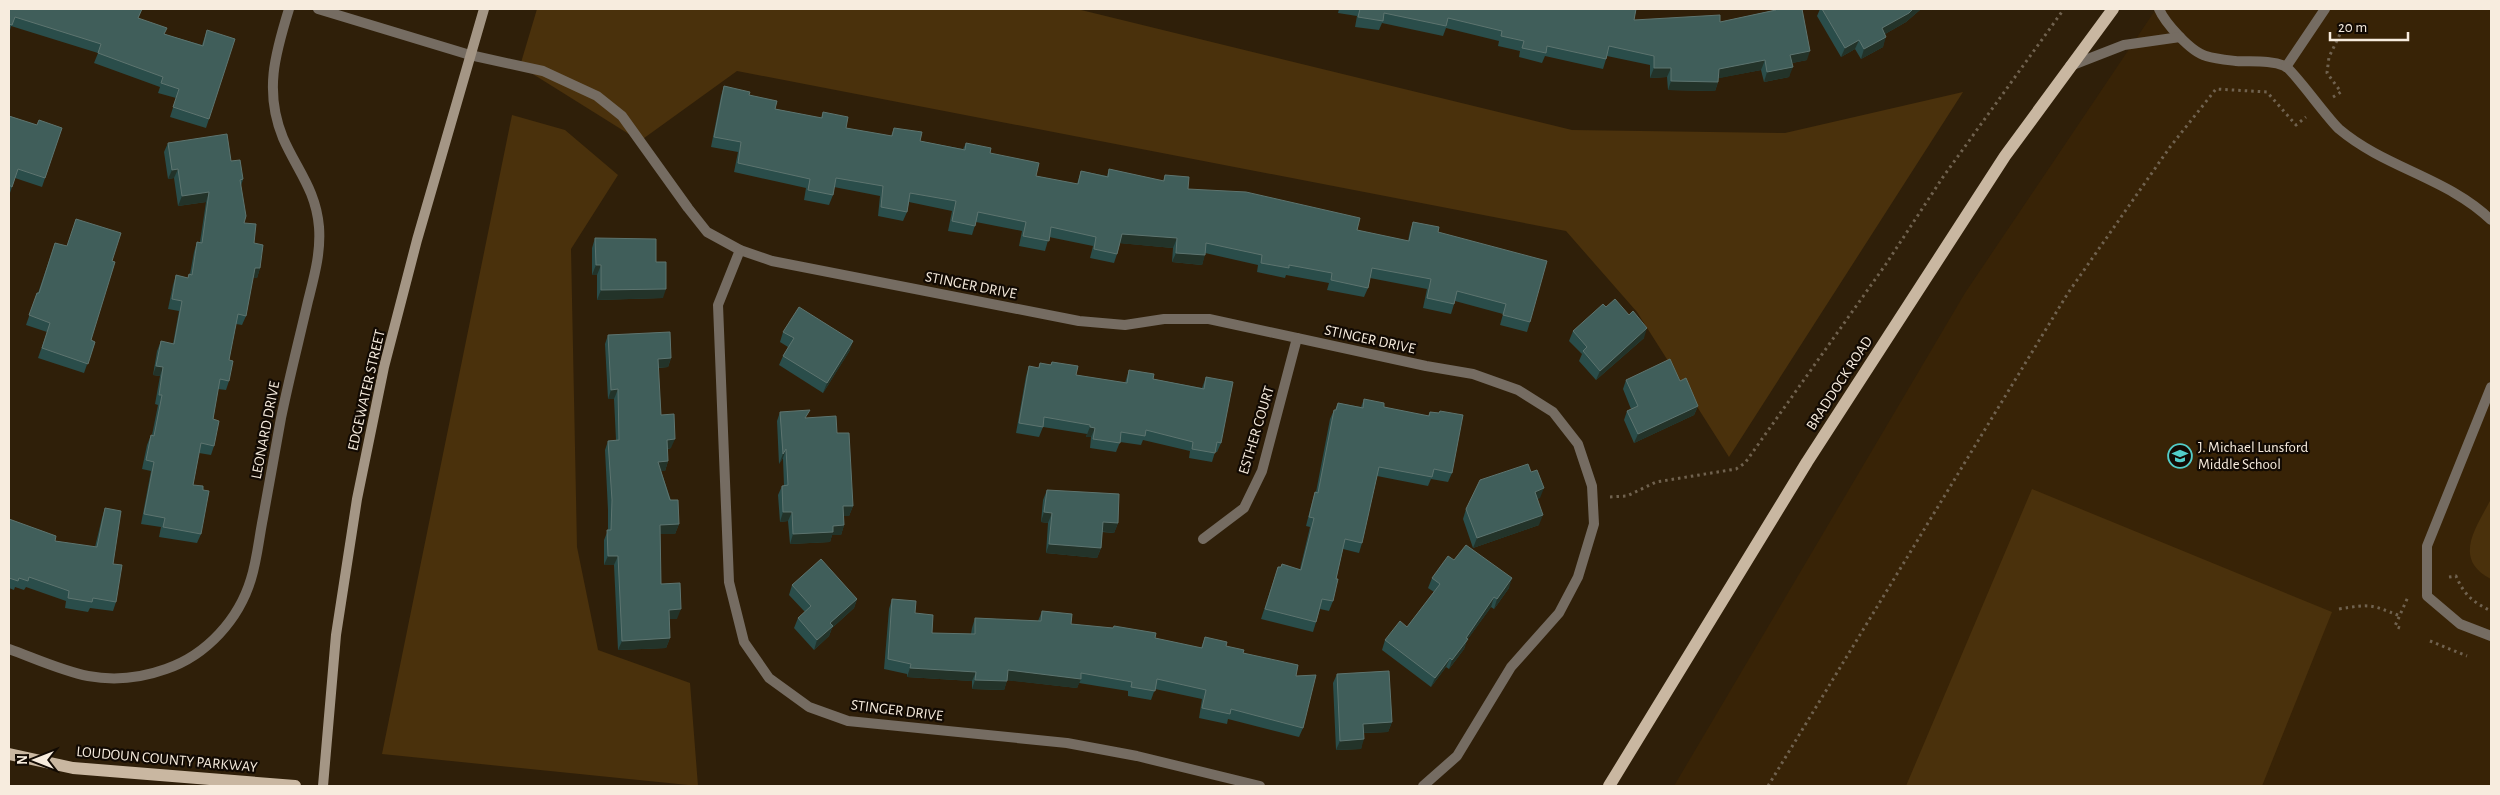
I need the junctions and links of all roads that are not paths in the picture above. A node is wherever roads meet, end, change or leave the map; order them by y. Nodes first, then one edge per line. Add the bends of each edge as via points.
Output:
1 (289, 9) edge
2 (318, 9) edge
3 (484, 9) edge
4 (2113, 9) edge
5 (2159, 9) edge
6 (2326, 9) edge
7 (2180, 37) junction
8 (470, 55) junction
9 (2070, 66) junction
10 (2286, 67) junction
11 (2491, 220) edge
12 (740, 250) junction
13 (1297, 338) junction
14 (2491, 387) edge
15 (1203, 539) dead end
16 (2491, 636) edge
17 (9, 649) edge
18 (9, 754) edge
19 (295, 786) edge
20 (323, 786) edge
21 (1260, 786) edge
22 (1423, 786) edge
23 (1609, 786) edge

1 - 17 street, LEONARD DRIVE via 275,53 272,82 275,111 284,138 313,197 319,227 318,258 282,417 252,578 225,628 203,649 176,665 148,675 118,679 87,676
2 - 8 street, STINGER DRIVE
3 - 8 street, EDGEWATER STREET
4 - 9 main road, BRADDOCK ROAD
5 - 7 street
6 - 10 street
7 - 9 street via 2124,45
7 - 10 street via 2204,56 2237,61 2260,60
8 - 12 street, STINGER DRIVE via 543,71 597,96 622,116 707,232
8 - 20 street, EDGEWATER STREET via 384,367 359,490 336,635
9 - 23 main road, BRADDOCK ROAD via 2005,156 1807,462
10 - 11 street via 2318,108 2364,148 2456,192
12 - 13 street, STINGER DRIVE via 772,261 1079,321 1125,325 1164,319 1209,319
12 - 21 street, STINGER DRIVE via 718,305 729,582 744,642 769,678 808,707 848,722 1066,744 1137,756
13 - 15 street, ESTHER COURT via 1262,472 1244,508
13 - 22 street, STINGER DRIVE via 1473,374 1518,390 1553,412 1578,444 1592,486 1594,524 1578,577 1560,613 1511,667 1457,756
14 - 16 street via 2426,546 2426,570 2427,596 2460,624
18 - 19 main road, LOUDOUN COUNTY PARKWAY via 73,768

